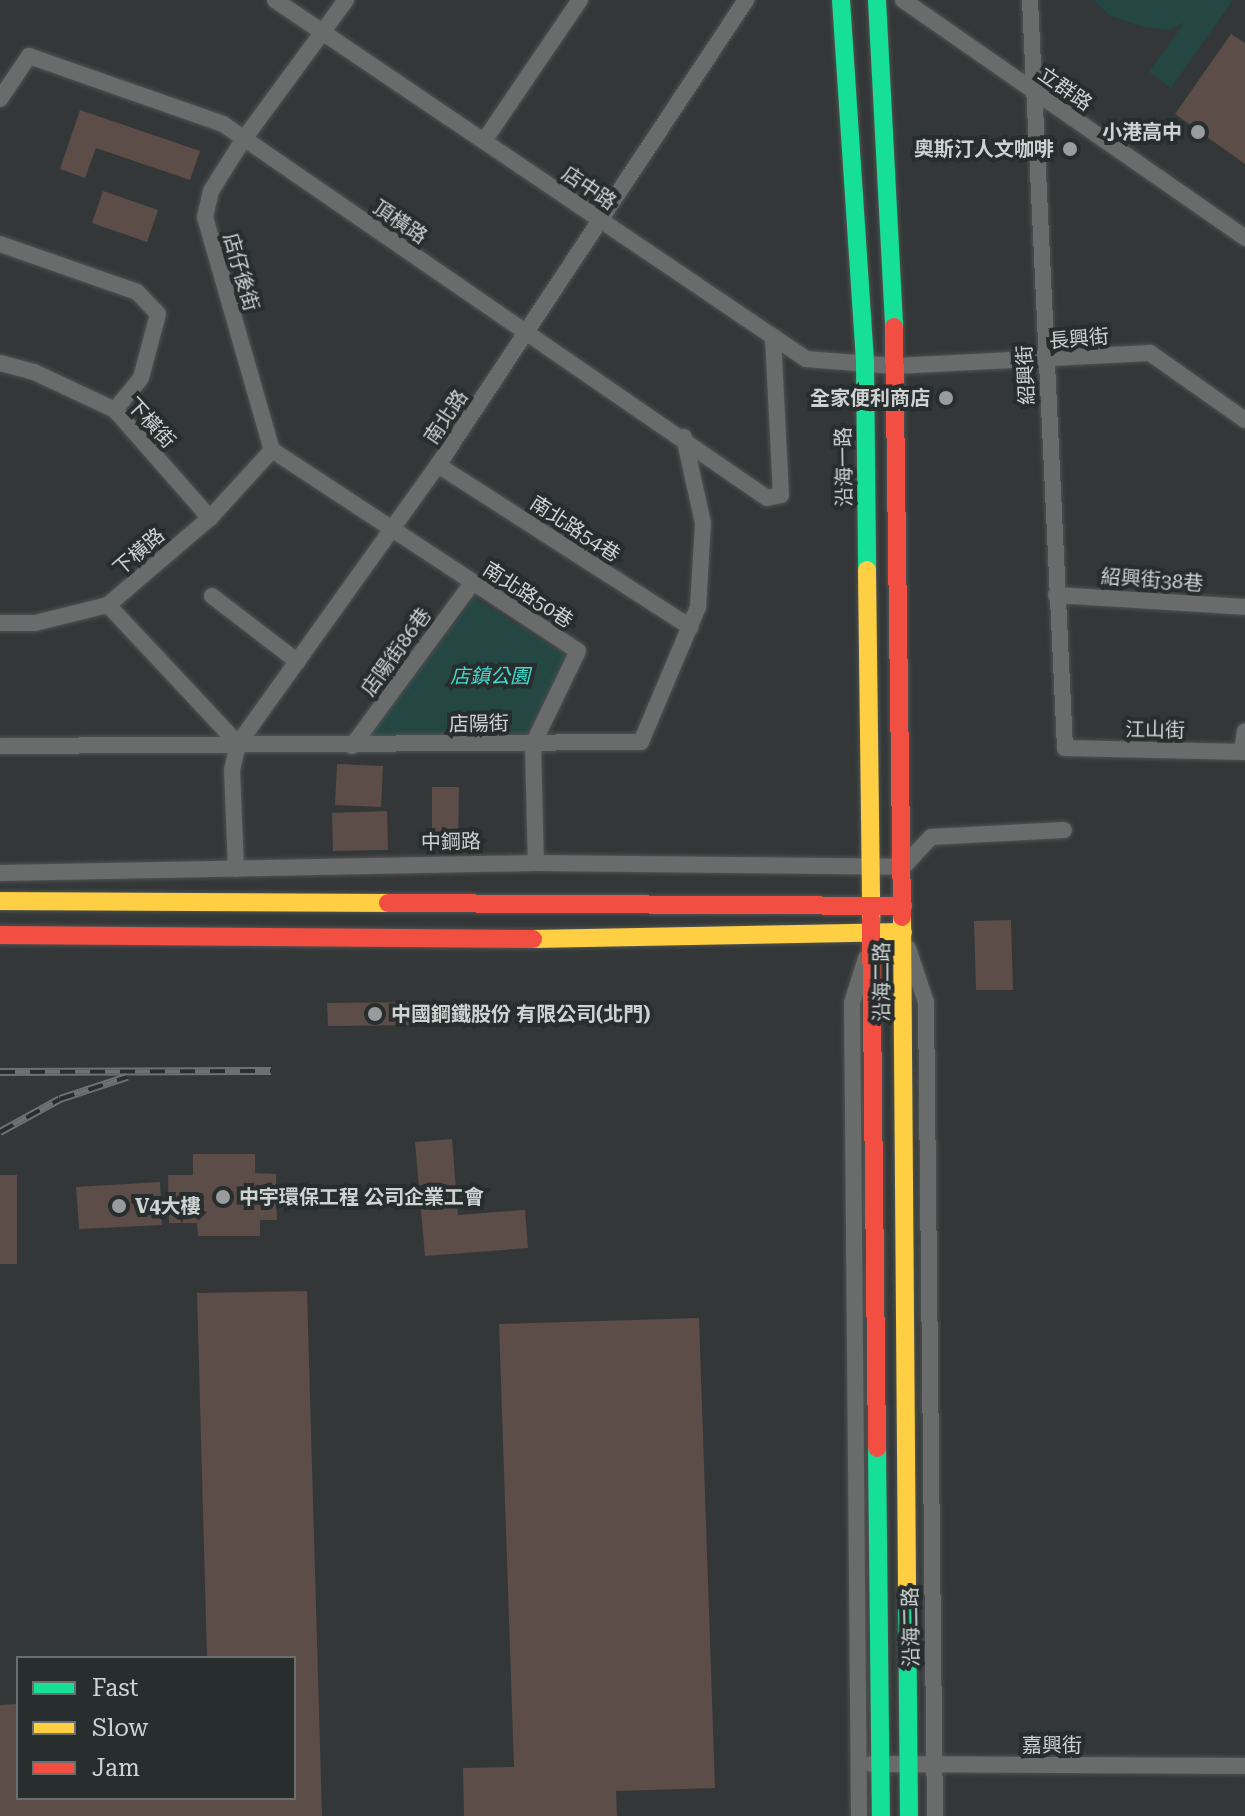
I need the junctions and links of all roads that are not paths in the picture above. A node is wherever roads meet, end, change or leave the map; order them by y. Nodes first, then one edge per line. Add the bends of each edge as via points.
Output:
1 (275, 0) edge
2 (346, 0) edge
3 (580, 0) edge
4 (746, 0) edge
5 (841, 0) edge
6 (877, 0) edge
7 (903, 0) edge
8 (1030, 0) edge
9 (325, 32) junction
10 (1033, 91) junction
11 (0, 99) edge
12 (243, 140) junction
13 (484, 141) junction
14 (602, 221) junction
15 (1245, 238) edge
16 (0, 244) edge
17 (528, 332) junction
18 (773, 336) junction
19 (0, 363) edge
20 (1046, 363) junction
21 (865, 364) junction
22 (895, 366) junction
23 (115, 410) junction
24 (1245, 420) edge
25 (684, 437) junction
26 (272, 450) junction
27 (438, 465) junction
28 (210, 518) junction
29 (392, 531) junction
30 (472, 583) junction
31 (1056, 595) junction
32 (212, 596) dead end
33 (108, 605) junction
34 (1245, 607) edge
35 (0, 623) edge
36 (690, 627) junction
37 (298, 662) junction
38 (1245, 731) edge
39 (238, 744) junction
40 (533, 744) junction
41 (0, 746) edge
42 (352, 746) junction
43 (1065, 748) joint
44 (1244, 752) edge
45 (1064, 830) dead end
46 (536, 863) junction
47 (874, 867) junction
48 (903, 867) junction
49 (236, 869) junction
50 (0, 873) edge
51 (0, 901) edge
52 (873, 906) junction
53 (903, 906) junction
54 (903, 932) junction
55 (874, 934) junction
56 (0, 935) edge
57 (880, 1763) junction
58 (859, 1764) junction
59 (908, 1764) junction
60 (935, 1764) junction
61 (1245, 1766) edge
62 (859, 1816) edge
63 (881, 1816) edge
64 (909, 1816) edge
65 (935, 1816) edge

1 - 9 street, 店中路
2 - 9 street, 店仔後街
3 - 13 street
4 - 14 street, 南北路
5 - 21 main road, 沿海一路
6 - 22 main road
7 - 10 street, 立群路
8 - 10 street, 紹興街
9 - 12 street, 店仔後街
9 - 13 street, 店中路
10 - 15 street, 立群路
10 - 20 street, 紹興街
11 - 12 street, 頂橫路 via 29,56 223,124
12 - 17 street, 頂橫路
12 - 26 street, 店仔後街 via 211,191 205,217
13 - 14 street, 店中路
14 - 17 street, 南北路
14 - 18 street, 店中路
16 - 23 street via 137,292 158,314 141,378
17 - 25 street, 頂橫路
17 - 27 street, 南北路
18 - 21 street, 店中路 via 806,359
18 - 25 street, 頂橫路 via 781,495 767,498
19 - 23 street, 下橫街 via 34,372
20 - 22 street, 長興街
20 - 24 street, 長興街 via 1150,353
20 - 31 street, 紹興街
21 - 22 street, 店中路
21 - 47 main road, 沿海一路
22 - 48 main road
23 - 28 street, 下橫街
25 - 36 street, 店陽街 via 703,523 698,607
26 - 28 street, 下橫路
26 - 29 street
27 - 29 street, 南北路
27 - 36 street, 南北路54巷
28 - 33 street, 下橫路
29 - 30 street, 南北路50巷
29 - 37 street, 南北路
30 - 40 street, 南北路50巷 via 578,651
30 - 42 street, 店陽街86巷
31 - 34 street, 紹興街38巷
31 - 43 street, 紹興街
32 - 37 street
33 - 35 street, 下橫路 via 35,623
33 - 39 street
36 - 40 street, 店陽街 via 641,742
37 - 39 street, 南北路
38 - 44 street
39 - 41 street, 店陽街
39 - 42 street, 店陽街
39 - 49 street, 南北路 via 232,770
40 - 42 street, 店陽街
40 - 46 street, 南北路50巷
43 - 44 street, 江山街
45 - 48 street via 931,837
46 - 47 street, 中鋼路
46 - 49 street, 中鋼路
47 - 48 street, 中鋼路
47 - 52 main road, 沿海一路
48 - 53 main road
49 - 50 street, 中鋼路
51 - 52 main road
52 - 53 main road
52 - 55 main road, 沿海一路
53 - 54 main road
54 - 55 main road
54 - 59 main road, 沿海二路
54 - 60 street, 沿海二路 via 926,1002
55 - 56 main road via 661,940
55 - 57 main road, 沿海二路
55 - 58 street, 沿海二路 via 852,1003
57 - 58 street, 嘉興街
57 - 59 street, 嘉興街
57 - 63 main road, 沿海二路
58 - 62 street, 沿海二路
59 - 60 street, 嘉興街
59 - 64 main road, 沿海二路
60 - 61 street, 嘉興街
60 - 65 street, 沿海二路

